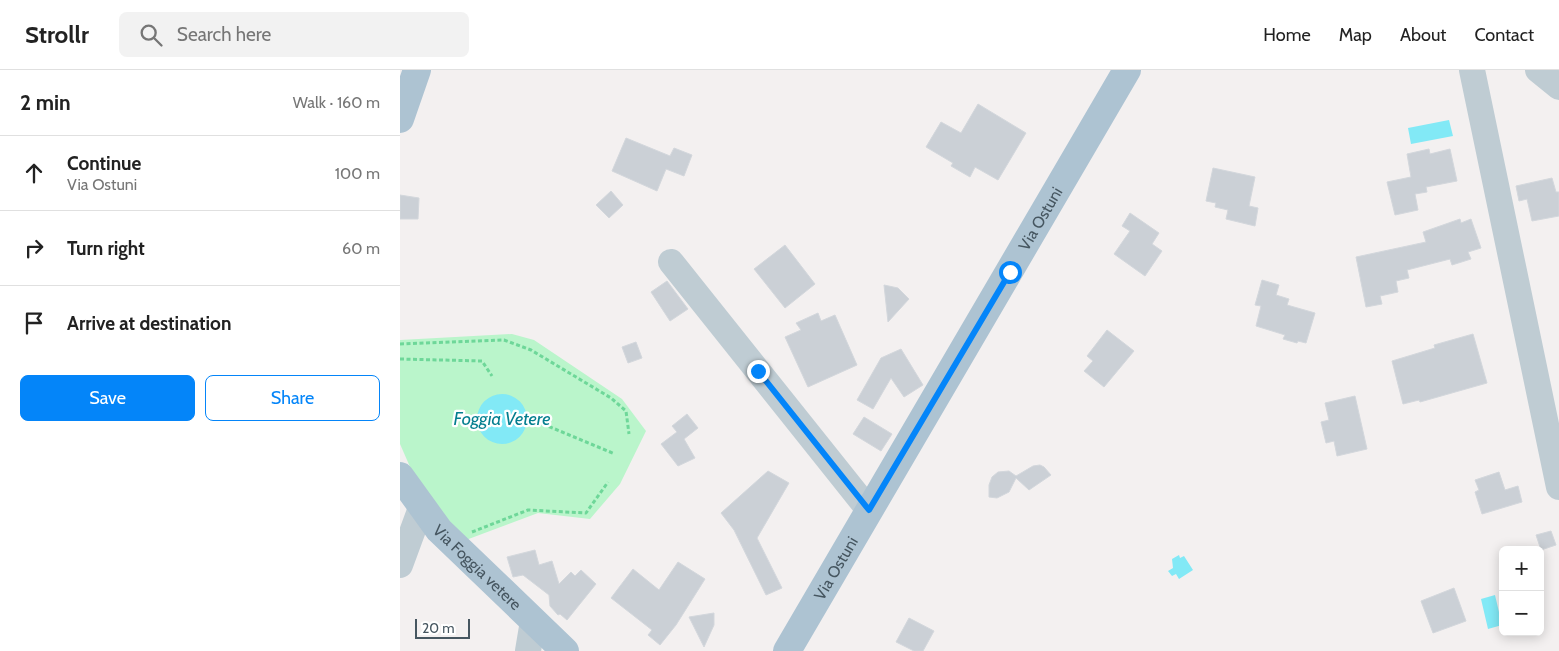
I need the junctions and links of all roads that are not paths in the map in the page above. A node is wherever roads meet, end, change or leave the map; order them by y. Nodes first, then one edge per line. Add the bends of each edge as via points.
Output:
1 (417, 70) edge
2 (1127, 70) edge
3 (1472, 70) edge
4 (1538, 70) edge
5 (1559, 87) edge
6 (400, 118) edge
7 (671, 262) dead end
8 (400, 476) edge
9 (1559, 487) edge
10 (422, 508) junction
11 (869, 510) junction
12 (400, 565) edge
13 (534, 621) junction
14 (528, 651) edge
15 (565, 651) edge
16 (788, 651) edge

1 - 6 main road
2 - 11 main road, Via Ostuni
3 - 9 street
4 - 5 street
7 - 11 street
8 - 10 main road, Via Foggia vetere
10 - 12 street
10 - 13 main road, Via Foggia vetere via 439,530
11 - 16 main road, Via Ostuni
13 - 14 street
13 - 15 main road, Via Foggia vetere

